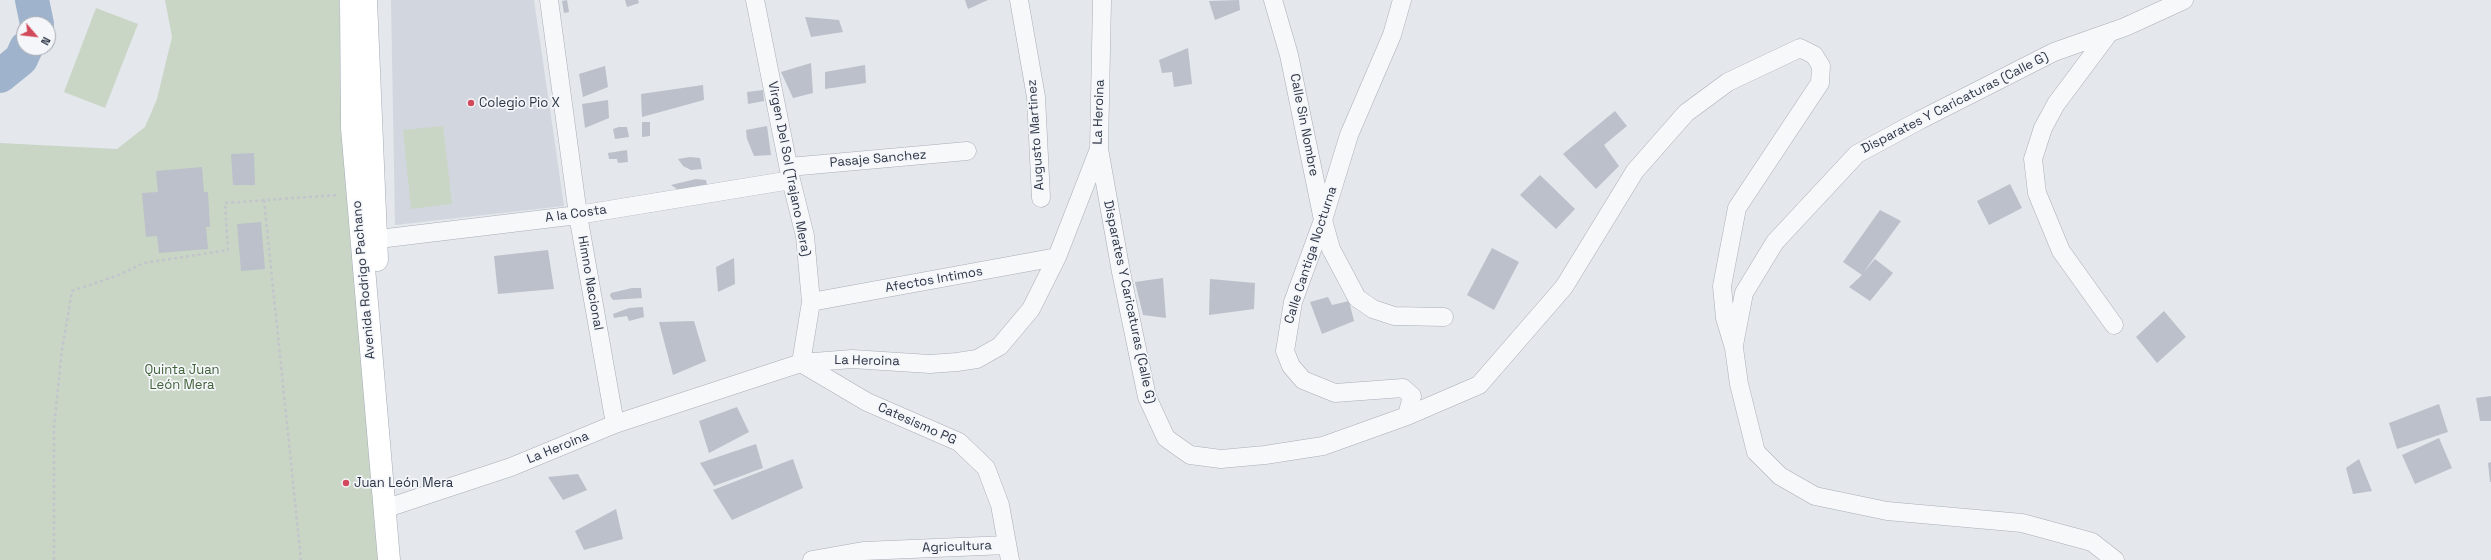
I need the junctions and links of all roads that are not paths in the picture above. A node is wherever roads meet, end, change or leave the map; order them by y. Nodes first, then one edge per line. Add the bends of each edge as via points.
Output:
1 (351, 0) edge
2 (366, 0) edge
3 (549, 0) edge
4 (755, 0) edge
5 (1019, 0) edge
6 (1102, 0) edge
7 (1273, 0) edge
8 (1402, 0) edge
9 (2184, 0) edge
10 (2109, 33) junction
11 (1099, 150) junction
12 (966, 151) dead end
13 (790, 173) junction
14 (1041, 198) dead end
15 (578, 215) junction
16 (1323, 220) junction
17 (368, 240) junction
18 (1057, 257) junction
19 (811, 302) junction
20 (1444, 317) dead end
21 (2114, 325) dead end
22 (1734, 348) junction
23 (801, 363) junction
24 (1407, 416) junction
25 (615, 424) junction
26 (391, 507) junction
27 (1008, 552) edge
28 (389, 560) edge
29 (403, 560) edge
30 (812, 560) edge
31 (2115, 560) edge

1 - 17 main road, Avenida Rodrigo Pachano via 352,128
2 - 17 main road, Avenida Rodrigo Pachano
3 - 15 street, Himno Nacional
4 - 13 street, Virgen Del Sol (Trajano Mera)
5 - 14 street, Augusto Martinez via 1036,97
6 - 11 street, La Heroina
7 - 16 street, Calle Sin Nombre via 1290,55
8 - 16 street, Calle Cantiga Nocturna via 1392,35 1349,135
9 - 10 street, Disparates Y Caricaturas (Calle G)
10 - 21 street via 2056,104 2043,128 2033,159 2037,193 2061,251
10 - 22 street, Disparates Y Caricaturas (Calle G) via 2054,52 1857,154 1775,242 1744,294
11 - 18 street, La Heroina
11 - 24 street, Disparates Y Caricaturas (Calle G) via 1119,264 1147,397 1166,438 1190,455 1221,460 1323,446
12 - 13 street, Pasaje Sanchez
13 - 15 street, A la Costa
13 - 19 street, Virgen Del Sol (Trajano Mera) via 805,236
15 - 17 street, A la Costa
15 - 25 street, Himno Nacional
16 - 20 street, Calle Sin Nombre via 1331,249 1357,298 1373,309 1394,316
16 - 24 street, Calle Cantiga Nocturna via 1293,302 1287,328 1285,351 1291,366 1303,380 1335,393 1403,388 1412,396
17 - 26 main road, Avenida Rodrigo Pachano
18 - 19 street, Afectos Intimos
18 - 23 street, La Heroina via 1032,309 1000,346 977,359 930,364 852,359
19 - 23 street, Virgen Del Sol (Trajano Mera)
22 - 24 street, Disparates Y Caricaturas (Calle G) via 1725,318 1722,286 1738,208 1820,83 1821,66 1814,55 1800,48 1728,82 1686,113 1635,171 1564,287 1479,385
22 - 31 street via 1739,384 1756,452 1780,476 1815,496 1887,511 2022,523 2092,542
23 - 25 street, La Heroina
23 - 27 street, Catesismo PG via 867,402 960,442 986,468 1000,504
25 - 26 street, La Heroina via 511,467
26 - 28 main road, Avenida Rodrigo Pachano
26 - 29 main road, Avenida Rodrigo Pachano
27 - 30 street, Agricultura via 863,551

